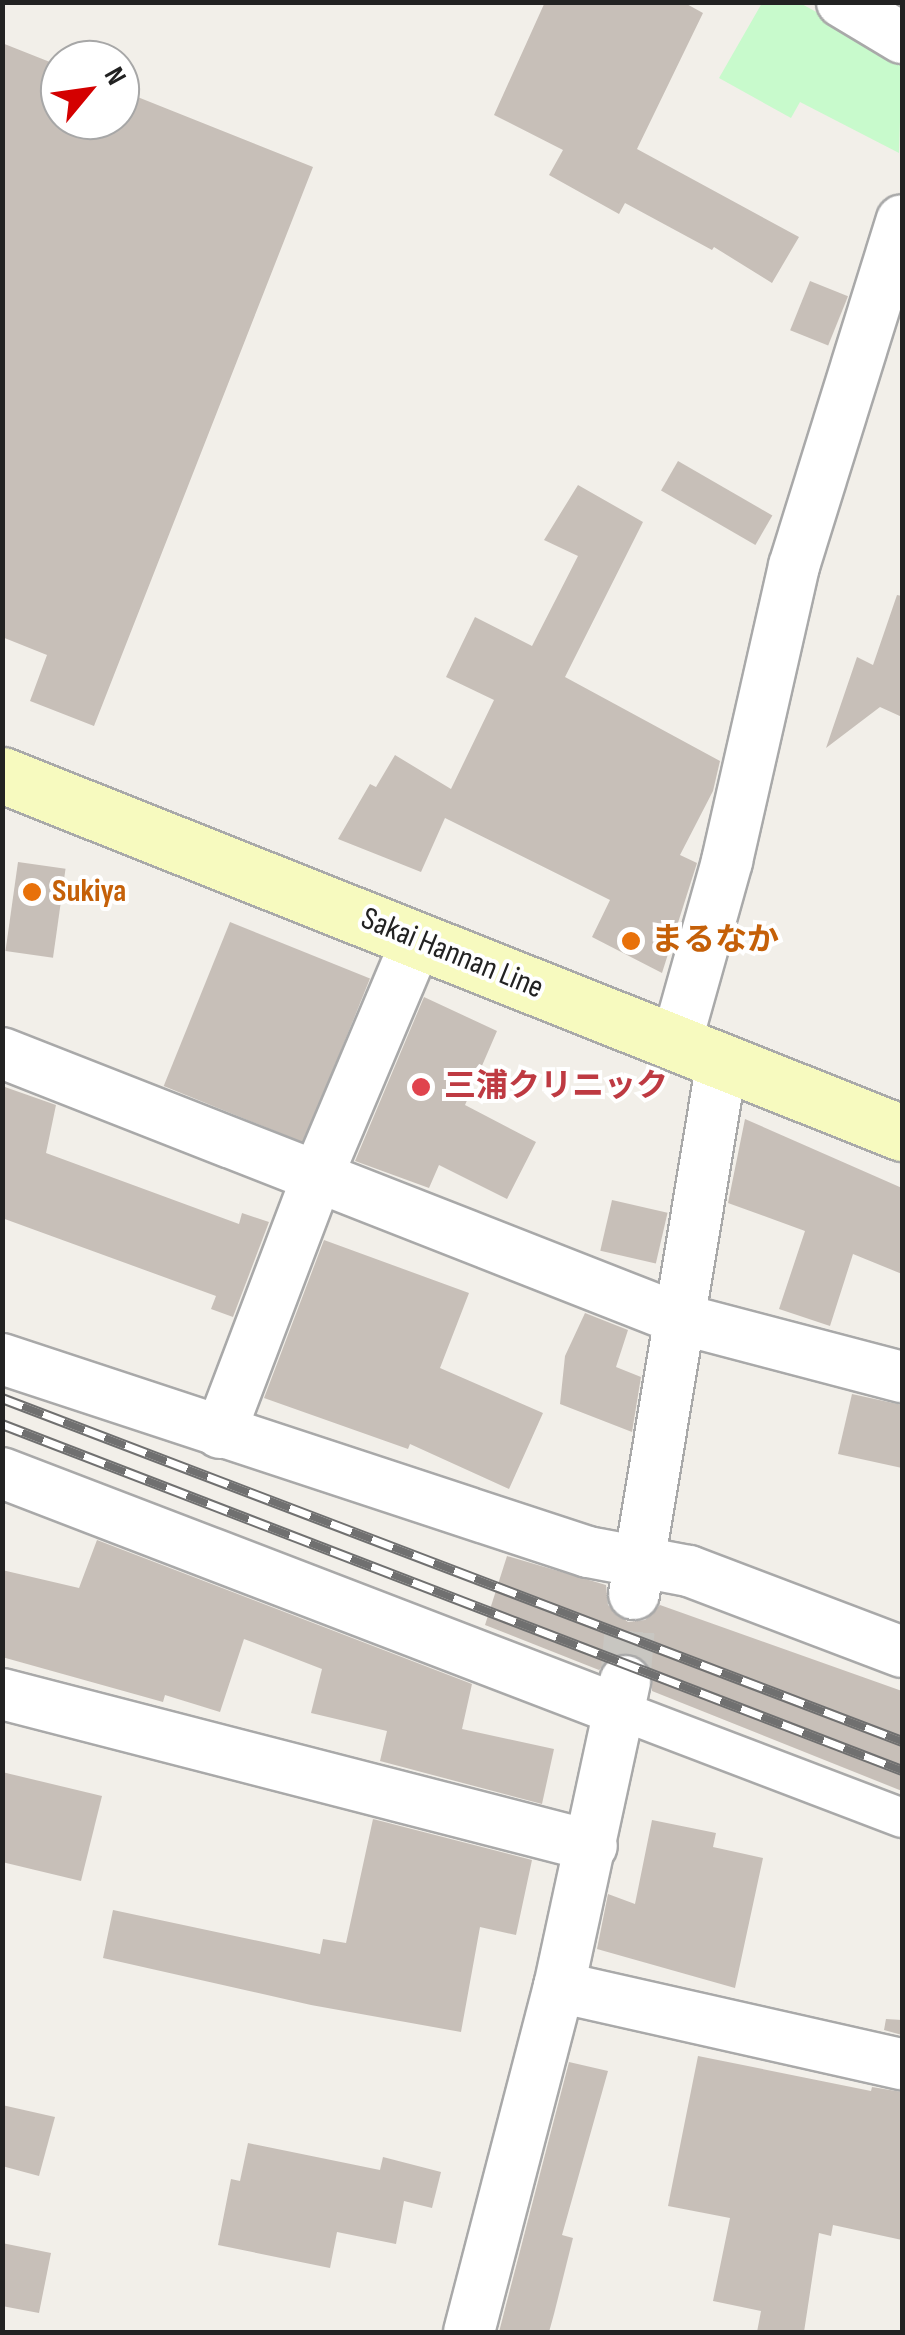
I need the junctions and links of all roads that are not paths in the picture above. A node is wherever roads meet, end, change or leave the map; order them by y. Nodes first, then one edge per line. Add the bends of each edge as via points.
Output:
1 (842, 2) edge
2 (902, 38) edge
3 (902, 220) edge
4 (3, 781) edge
5 (417, 940) junction
6 (699, 1052) junction
7 (2, 1053) edge
8 (902, 1133) edge
9 (318, 1176) junction
10 (677, 1318) junction
11 (2, 1359) edge
12 (902, 1378) edge
13 (220, 1432) junction
14 (2, 1473) edge
15 (636, 1580) junction
16 (902, 1652) edge
17 (2, 1694) edge
18 (622, 1695) junction
19 (902, 1818) edge
20 (592, 1846) junction
21 (558, 1987) junction
22 (902, 2064) edge
23 (469, 2332) edge

1 - 2 street
3 - 6 street via 794,566 727,861
4 - 5 main road, Sakai Hannan Line
5 - 6 main road, Sakai Hannan Line
5 - 9 street
6 - 8 main road, Sakai Hannan Line
6 - 10 street
7 - 9 street
9 - 10 street
9 - 13 street
10 - 12 street
10 - 15 street
11 - 13 street
13 - 15 street via 570,1546
14 - 18 street
15 - 16 street via 689,1572
17 - 20 street
18 - 19 street
18 - 20 street
20 - 21 street
21 - 22 street
21 - 23 street

